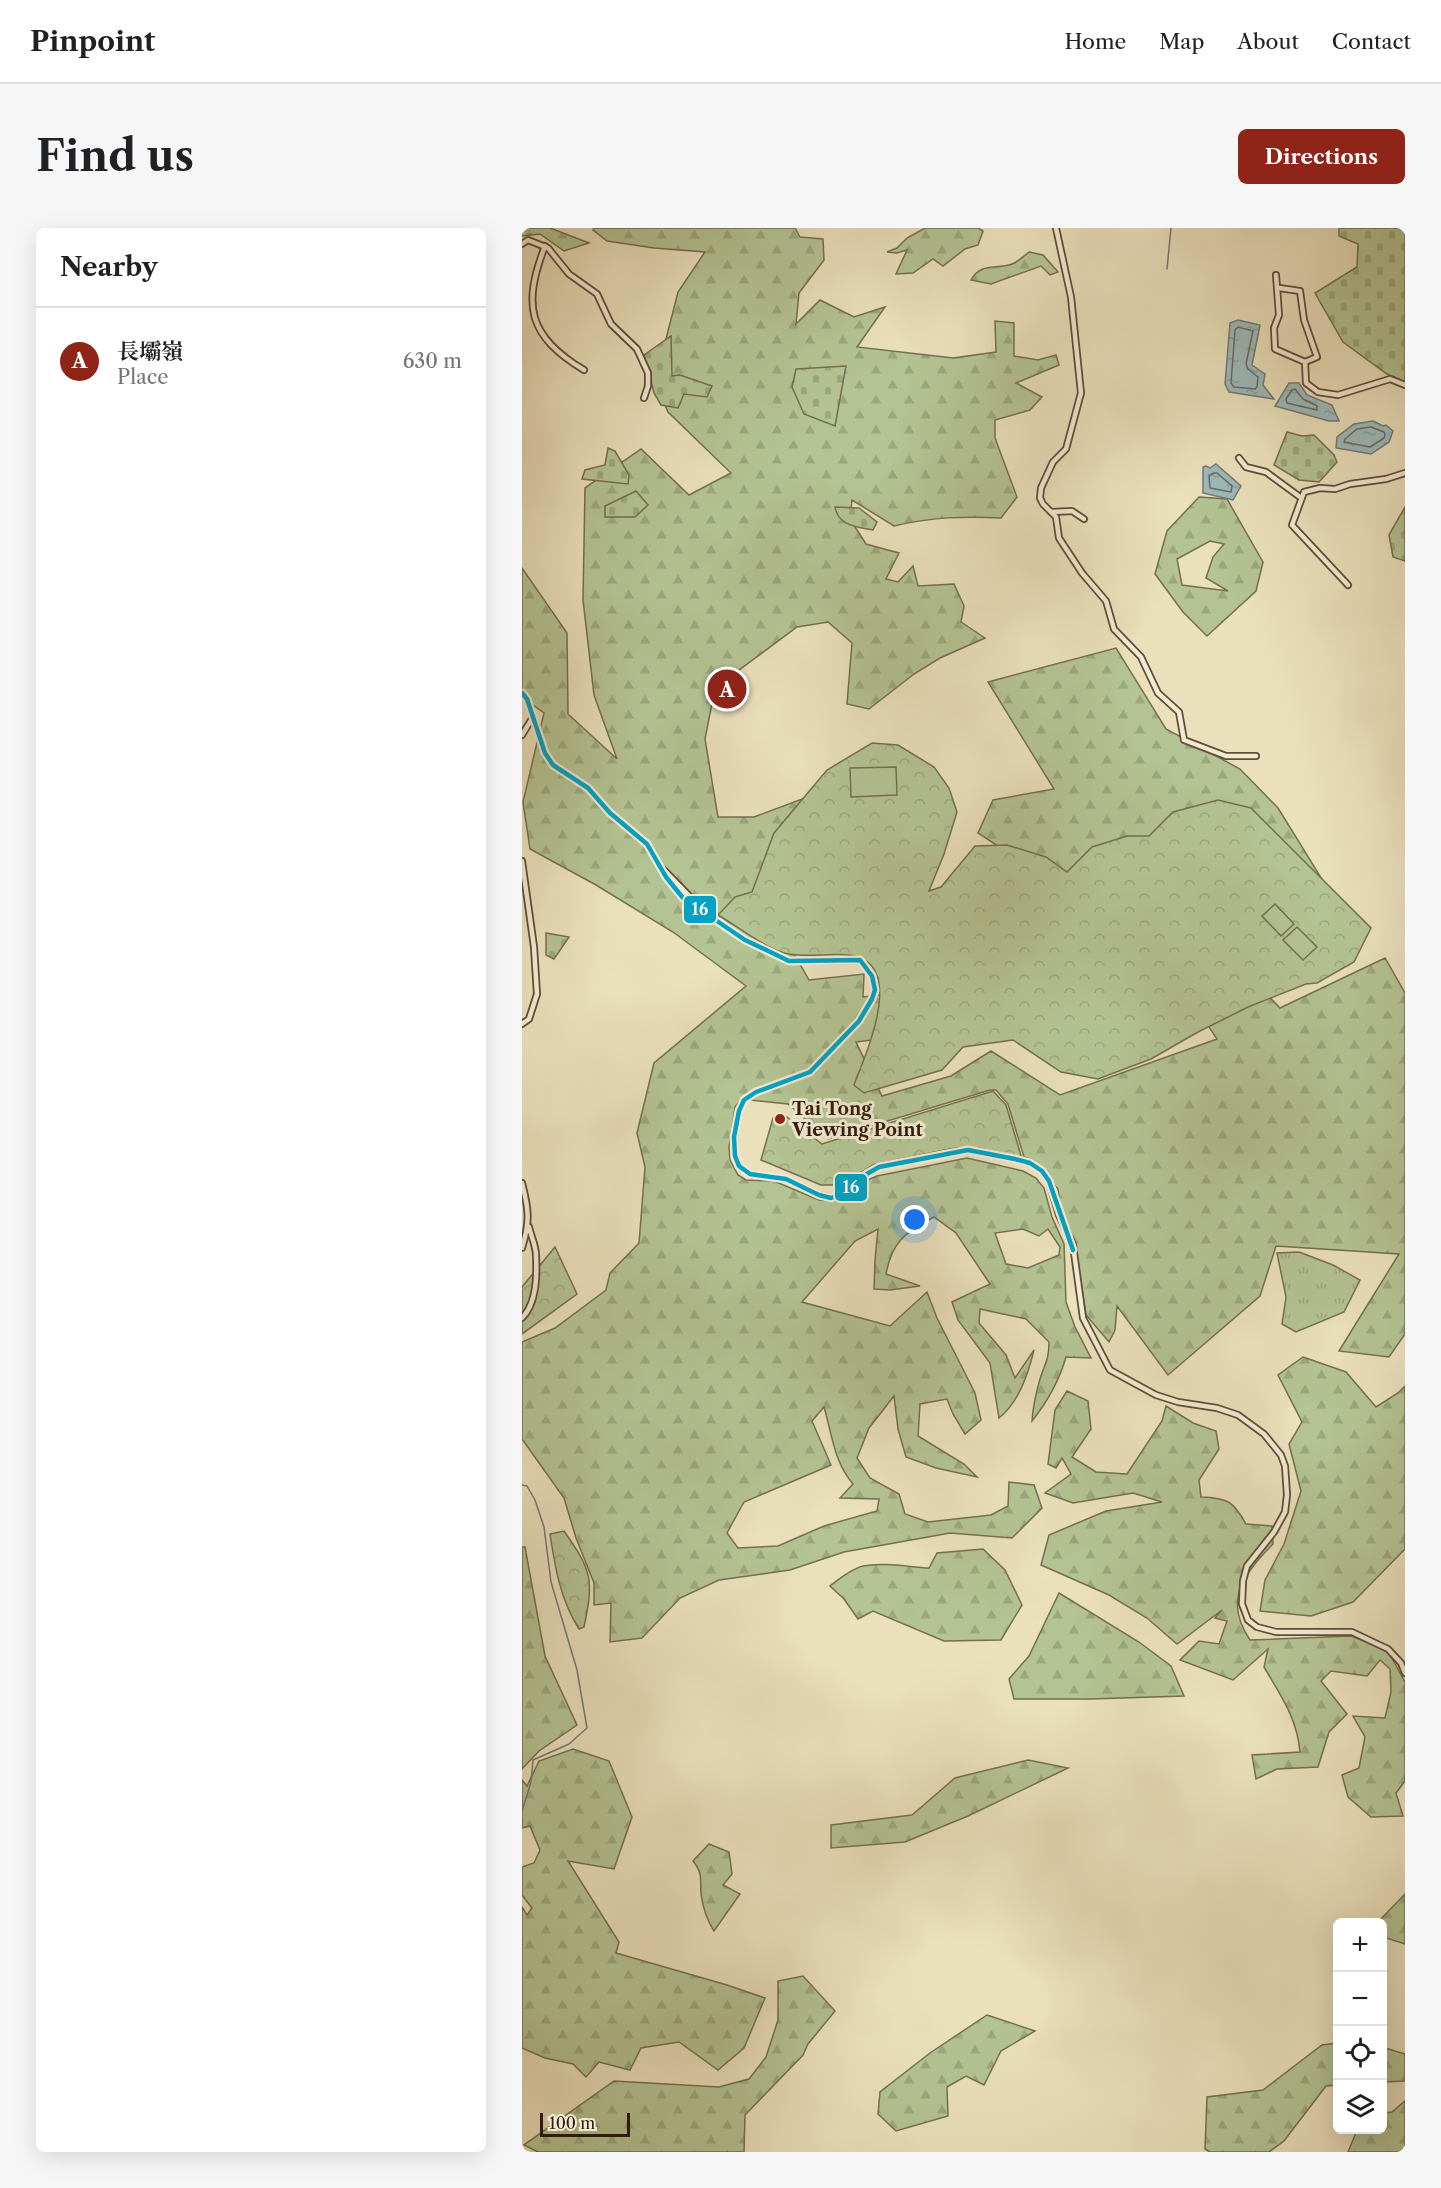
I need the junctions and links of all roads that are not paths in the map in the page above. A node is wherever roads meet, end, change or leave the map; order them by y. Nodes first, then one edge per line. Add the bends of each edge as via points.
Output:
1 (1056, 228) edge
2 (522, 244) edge
3 (545, 246) junction
4 (1276, 274) dead end
5 (1279, 288) junction
6 (1305, 362) junction
7 (584, 370) dead end
8 (1405, 385) edge
9 (644, 398) dead end
10 (1239, 458) dead end
11 (1405, 473) edge
12 (1300, 497) junction
13 (1052, 512) junction
14 (1084, 519) dead end
15 (1348, 585) dead end
16 (522, 693) edge
17 (532, 717) junction
18 (537, 731) junction
19 (523, 733) edge
20 (1256, 756) dead end
21 (522, 861) edge
22 (522, 1024) edge
23 (522, 1184) edge
24 (529, 1227) junction
25 (522, 1248) edge
26 (522, 1318) edge
27 (1405, 1673) edge

1 - 13 street via 1071,297 1081,393 1066,449 1053,462 1040,492 1042,504
2 - 3 street via 528,240
3 - 7 street via 534,274 532,317 556,350
3 - 9 street via 569,274 597,294 611,324 637,349 648,373
4 - 5 street
5 - 6 street via 1275,349
5 - 6 street via 1300,291 1304,320 1317,357
6 - 8 street via 1306,383 1318,392 1338,395 1390,379
10 - 12 street via 1246,467 1266,472
11 - 12 street via 1335,489 1320,488
12 - 15 street via 1292,525
13 - 14 street via 1072,511
13 - 20 street via 1059,538 1106,601 1114,629 1141,657 1158,693 1179,712 1184,740 1226,756
16 - 17 street
17 - 18 street
17 - 19 street
18 - 19 street
18 - 27 street via 553,765 588,788 647,844 660,866 707,914 745,940 789,961 860,960 872,976 875,990 859,1021 812,1070 744,1100 734,1137 735,1159 741,1169 753,1175 786,1179 833,1198 879,1167 968,1150 1030,1163 1042,1171 1073,1250 1083,1318 1110,1370 1156,1395 1238,1415 1264,1434 1281,1455 1285,1466 1285,1512 1247,1566 1242,1604 1248,1620 1276,1632 1352,1632 1388,1649
21 - 22 street via 537,994 529,1019
23 - 24 street
24 - 25 street
24 - 26 street via 537,1253 534,1297

